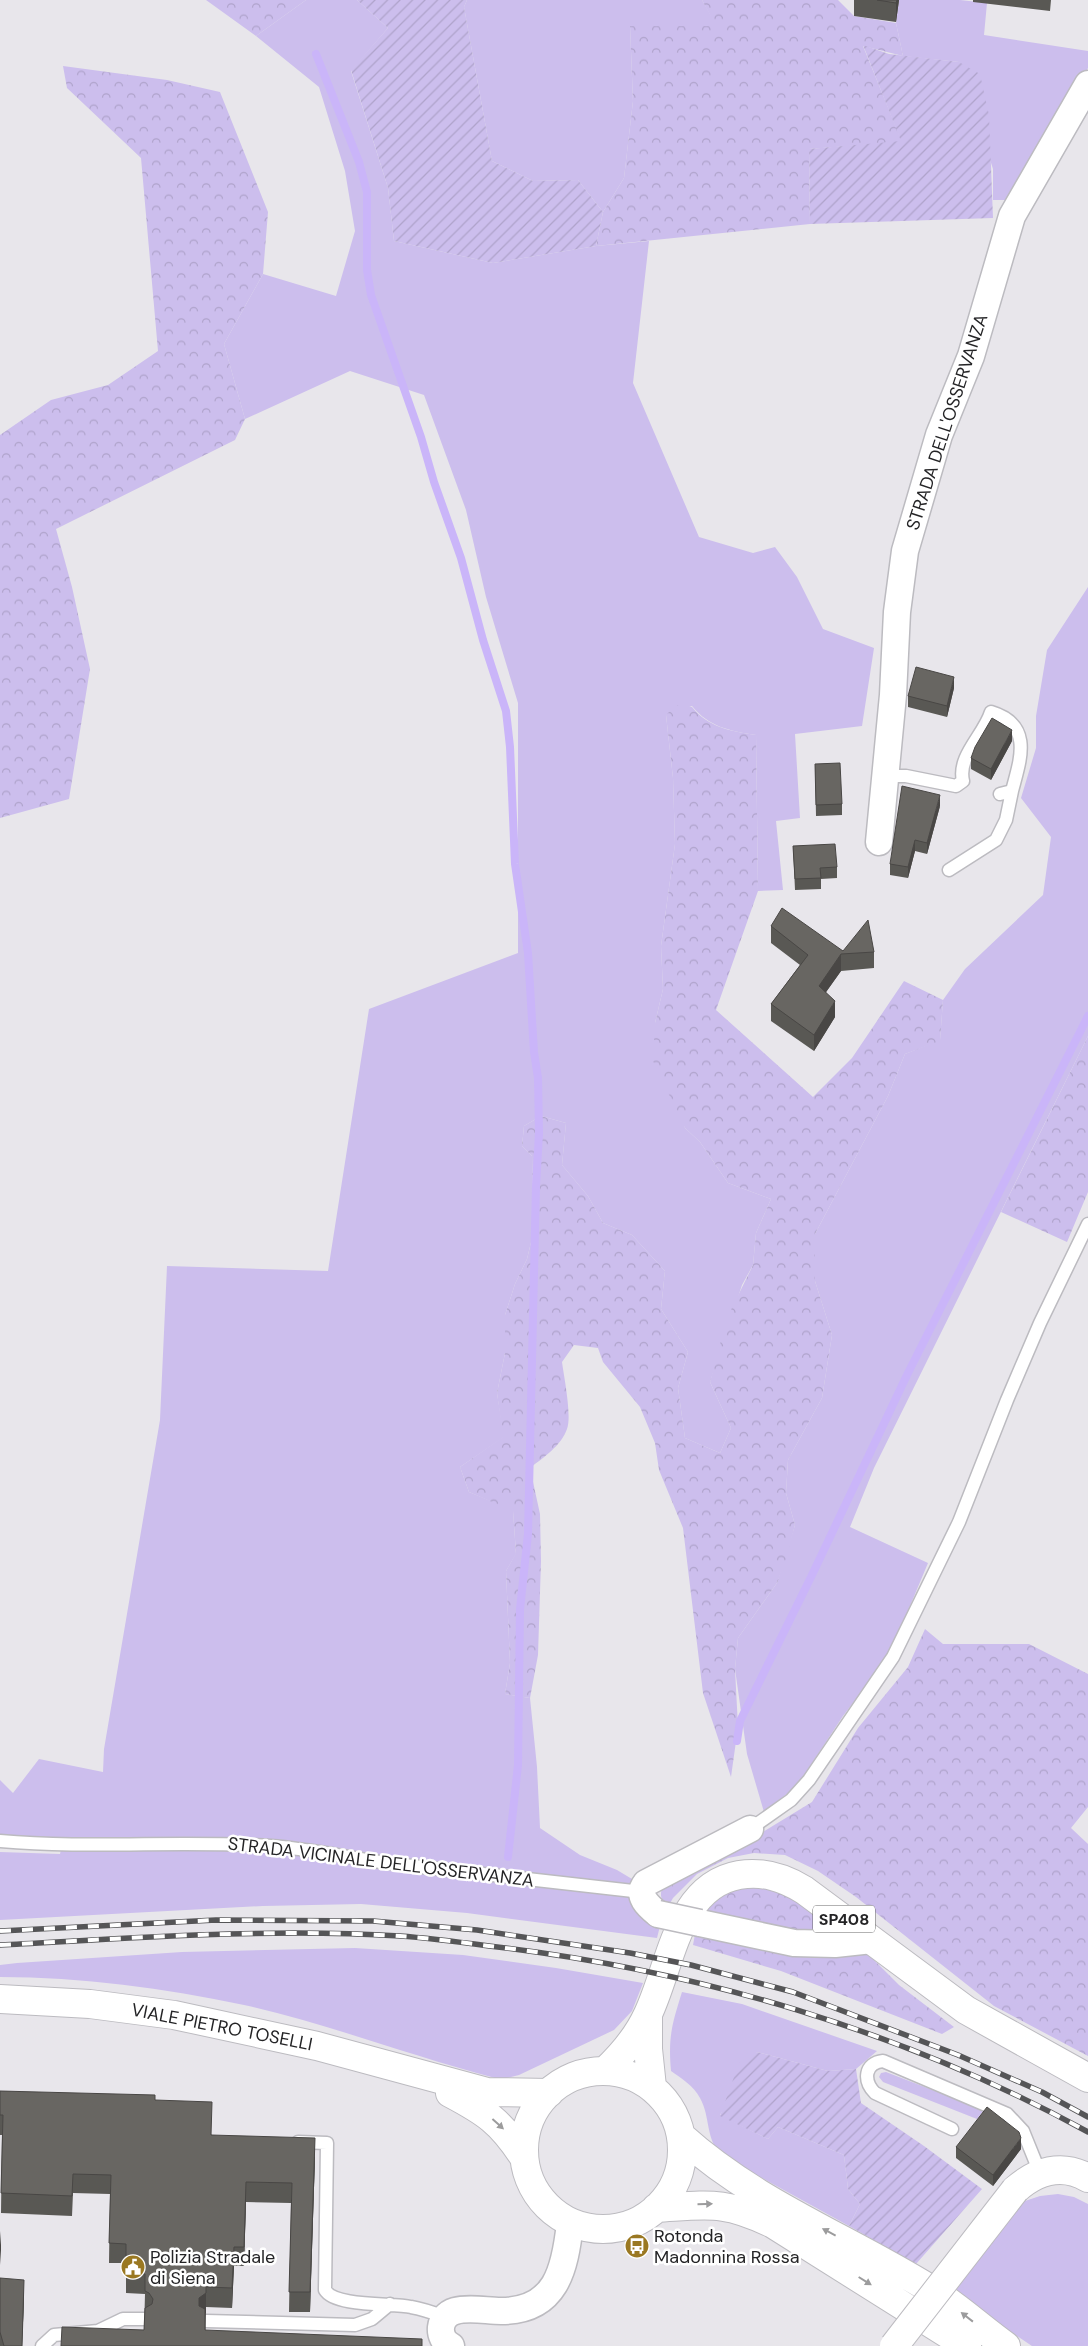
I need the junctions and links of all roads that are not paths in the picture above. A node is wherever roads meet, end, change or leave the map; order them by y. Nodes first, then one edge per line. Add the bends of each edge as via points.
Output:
1 (1088, 84) edge
2 (886, 776) junction
3 (879, 842) dead end
4 (949, 870) dead end
5 (1088, 1224) edge
6 (750, 1829) joint
7 (0, 1841) edge
8 (642, 1892) junction
9 (872, 1940) junction
10 (0, 1999) edge
11 (648, 2013) junction
12 (605, 2071) junction
13 (411, 2072) junction
14 (1088, 2078) edge
15 (652, 2087) junction
16 (549, 2093) junction
17 (952, 2129) dead end
18 (682, 2137) junction
19 (282, 2141) edge
20 (523, 2156) junction
21 (1040, 2173) junction
22 (1088, 2178) edge
23 (656, 2208) junction
24 (570, 2223) junction
25 (390, 2304) junction
26 (445, 2317) junction
27 (145, 2319) edge
28 (206, 2321) edge
29 (42, 2346) edge
30 (452, 2346) edge
31 (894, 2346) edge
32 (967, 2346) edge
33 (1006, 2346) edge

1 - 2 street, STRADA DELL'OSSERVANZA via 1012,216 971,356 926,475 904,551
2 - 3 street, STRADA DELL'OSSERVANZA
2 - 4 lane via 906,776 956,786 964,781 961,771 964,761 992,712 1014,726 1023,750 1006,793 1006,820 996,840
5 - 6 lane via 1026,1357 959,1522 893,1657 810,1780 791,1800
6 - 8 street via 651,1878
7 - 8 lane, STRADA VICINALE DELL'OSSERVANZA via 102,1845 196,1842 273,1846 392,1864
8 - 9 street, bridge via 648,1907 658,1914 794,1944
9 - 11 main road, SP408 via 785,1879 756,1874 729,1877 703,1892 688,1911
9 - 14 main road, SP408 via 966,2010
10 - 13 main road, VIALE PIETRO TOSELLI via 90,2004 182,2016
11 - 12 main road via 630,2044
11 - 15 main road
12 - 15 main road, VIALE PIETRO TOSELLI via 630,2075
12 - 16 main road, VIALE PIETRO TOSELLI via 569,2079
13 - 16 main road, VIALE PIETRO TOSELLI via 487,2092
13 -> 20 main road, VIALE PIETRO TOSELLI via 487,2114 507,2132
15 - 18 main road, VIALE PIETRO TOSELLI via 674,2110
16 - 20 main road, VIALE PIETRO TOSELLI via 530,2120
17 - 21 lane via 875,2093 866,2076 871,2066 883,2061 1007,2114 1023,2131
18 - 23 main road, VIALE PIETRO TOSELLI via 678,2171
33 -> 18 main road via 932,2290 742,2184
19 - 25 lane via 327,2143 327,2294 339,2300
20 - 24 main road, VIALE PIETRO TOSELLI via 535,2192 552,2211
21 - 22 main road via 1070,2171
21 - 31 main road, bridge via 1015,2190
23 - 24 main road, VIALE PIETRO TOSELLI via 642,2217 613,2227 597,2229
23 -> 32 main road, VIALE PIETRO TOSELLI via 718,2204 759,2217
24 - 26 street via 566,2254 557,2280 543,2300 516,2310 460,2310
25 - 26 lane
25 - 28 lane via 372,2319 355,2325
26 - 30 street via 440,2331 444,2341
27 - 29 lane via 123,2319 98,2331 54,2335

